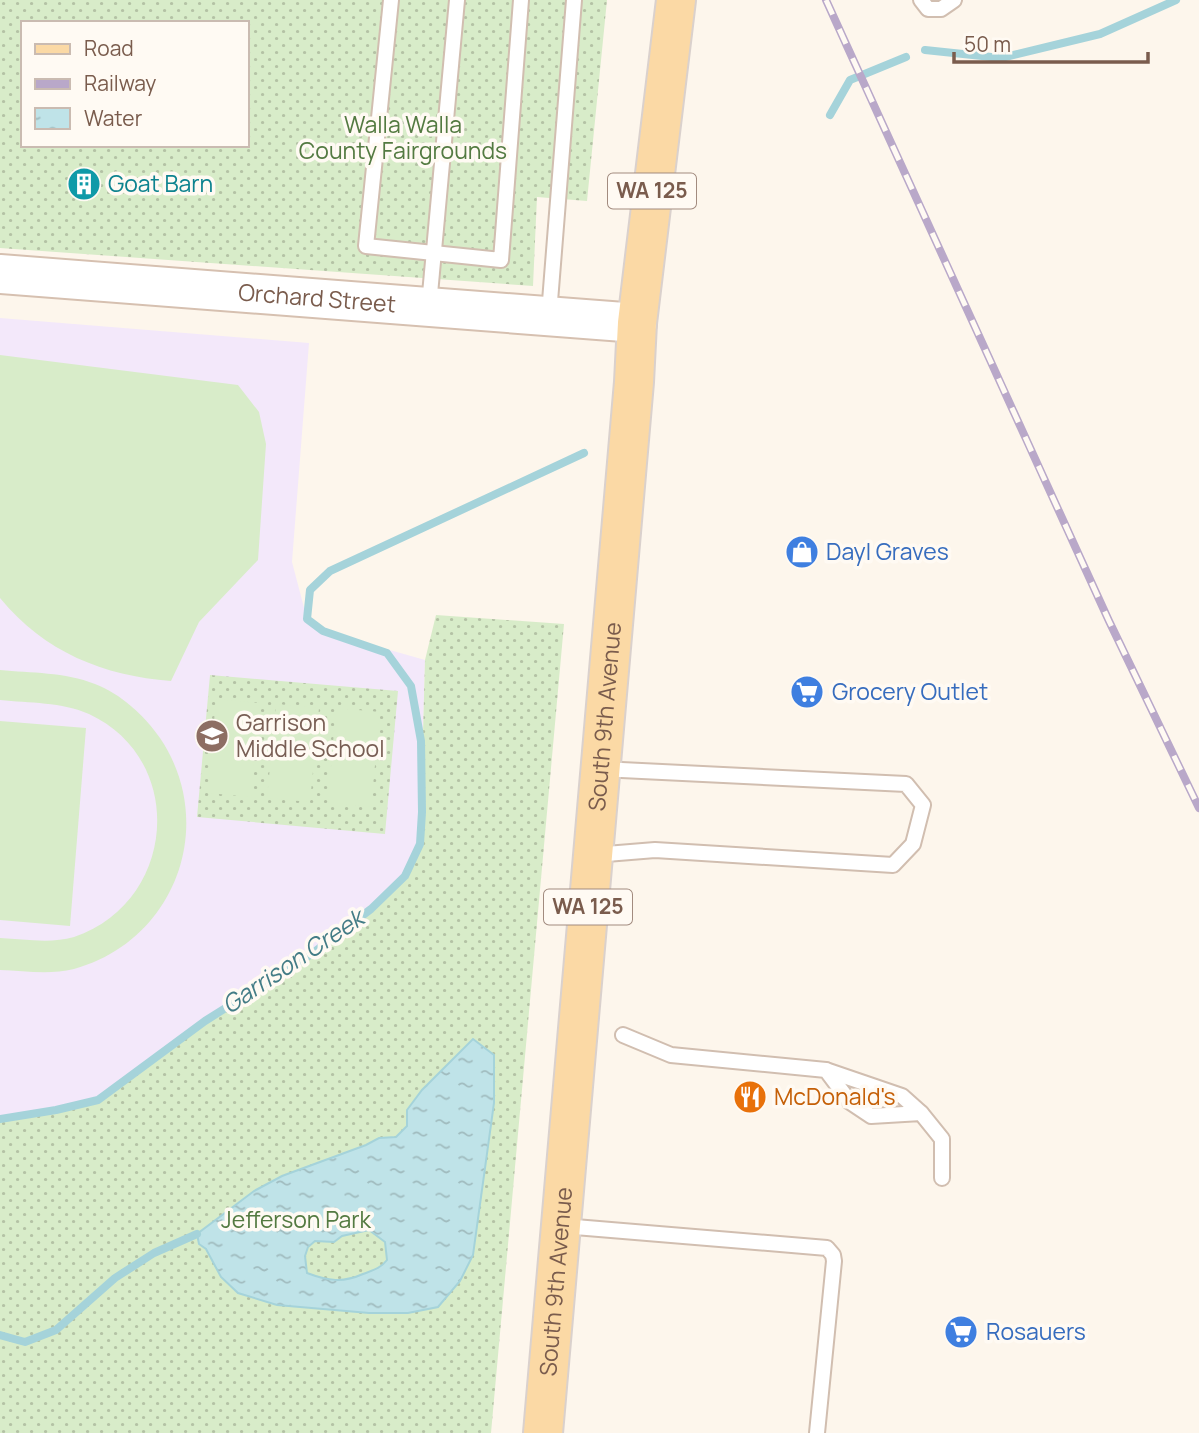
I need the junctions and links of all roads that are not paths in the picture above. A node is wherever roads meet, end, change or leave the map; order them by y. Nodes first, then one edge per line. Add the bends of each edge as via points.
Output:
1 (391, 0) edge
2 (457, 0) edge
3 (521, 0) edge
4 (574, 0) edge
5 (676, 0) edge
6 (921, 0) edge
7 (954, 0) edge
8 (434, 253) junction
9 (0, 274) edge
10 (429, 307) junction
11 (549, 316) junction
12 (637, 323) junction
13 (601, 769) junction
14 (593, 855) junction
15 (623, 1035) dead end
16 (826, 1070) junction
17 (921, 1113) junction
18 (942, 1178) dead end
19 (561, 1226) junction
20 (543, 1433) edge
21 (817, 1433) edge

1 - 8 lane via 366,246
2 - 8 lane
3 - 8 lane via 501,260
4 - 11 lane
5 - 12 main road, South 9th Avenue / WA 125
6 - 7 lane via 928,9 941,9
8 - 10 lane
9 - 10 street, Orchard Street
10 - 11 street, Orchard Street
11 - 12 street, Orchard Street
12 - 13 main road, South 9th Avenue / WA 125
13 - 14 main road, South 9th Avenue / WA 125
13 - 14 lane via 906,784 923,805 913,844 893,865 655,850
14 - 19 main road, South 9th Avenue / WA 125
15 - 16 lane via 671,1055
16 - 17 lane via 902,1096
16 - 17 lane via 850,1102 871,1116
17 - 18 lane via 942,1139
19 - 20 main road, South 9th Avenue / WA 125
19 - 21 lane via 827,1248 834,1261

